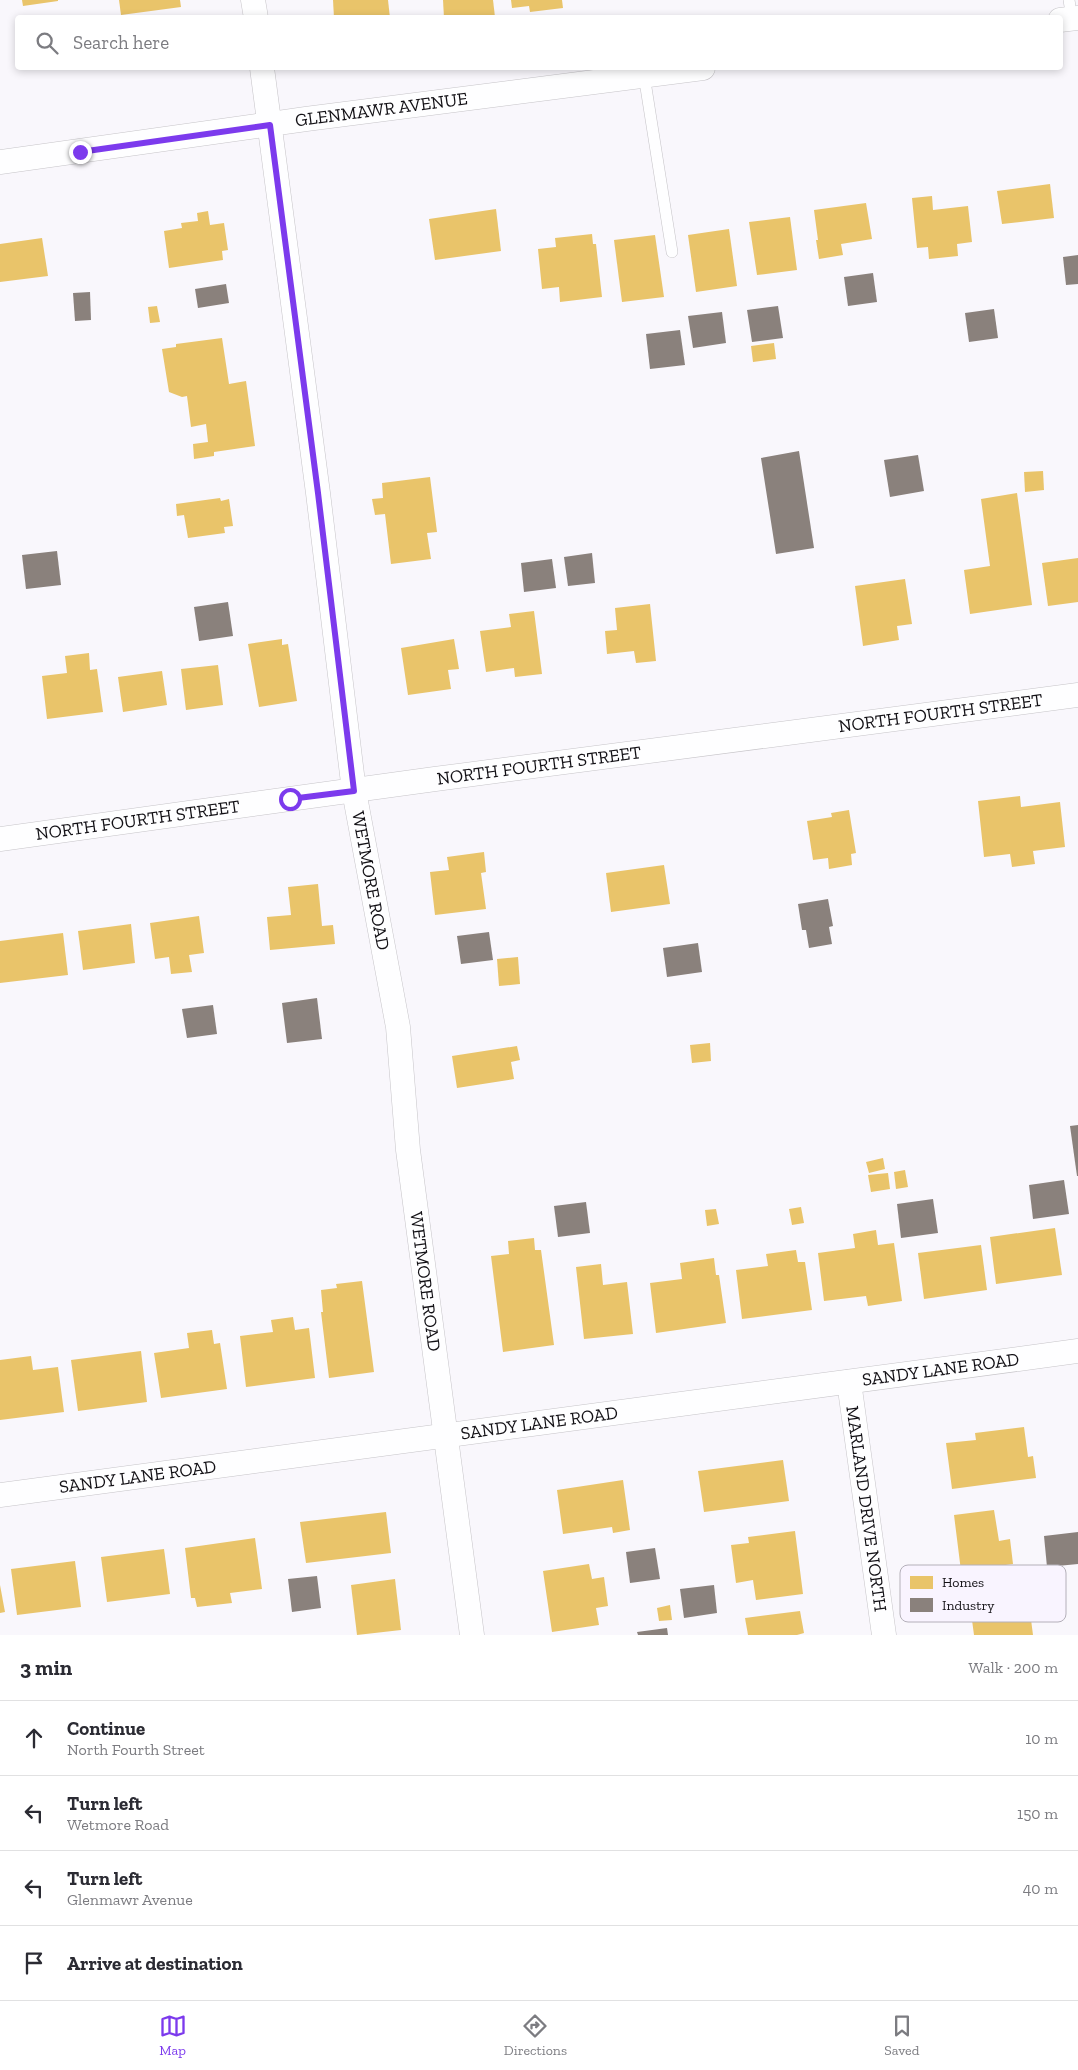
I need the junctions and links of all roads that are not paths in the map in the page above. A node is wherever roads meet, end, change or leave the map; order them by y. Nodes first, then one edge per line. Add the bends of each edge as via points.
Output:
1 (253, 0) edge
2 (256, 15) edge
3 (262, 70) edge
4 (687, 70) edge
5 (644, 75) junction
6 (270, 125) junction
7 (0, 162) edge
8 (672, 252) dead end
9 (1078, 695) edge
10 (354, 791) junction
11 (0, 839) edge
12 (1078, 1351) edge
13 (849, 1382) junction
14 (445, 1437) junction
15 (0, 1495) edge
16 (472, 1635) edge
17 (884, 1635) edge

1 - 2 street
3 - 6 street, WETMORE ROAD
4 - 5 street, GLENMAWR AVENUE
5 - 6 street, GLENMAWR AVENUE
5 - 8 lane
6 - 7 street, GLENMAWR AVENUE
6 - 10 street, WETMORE ROAD
9 - 10 street, NORTH FOURTH STREET
10 - 11 street, NORTH FOURTH STREET
10 - 14 street, WETMORE ROAD via 398,1027 408,1150
12 - 13 street, SANDY LANE ROAD
13 - 14 street, SANDY LANE ROAD
13 - 17 street, MARLAND DRIVE NORTH
14 - 15 street, SANDY LANE ROAD
14 - 16 street, WETMORE ROAD

